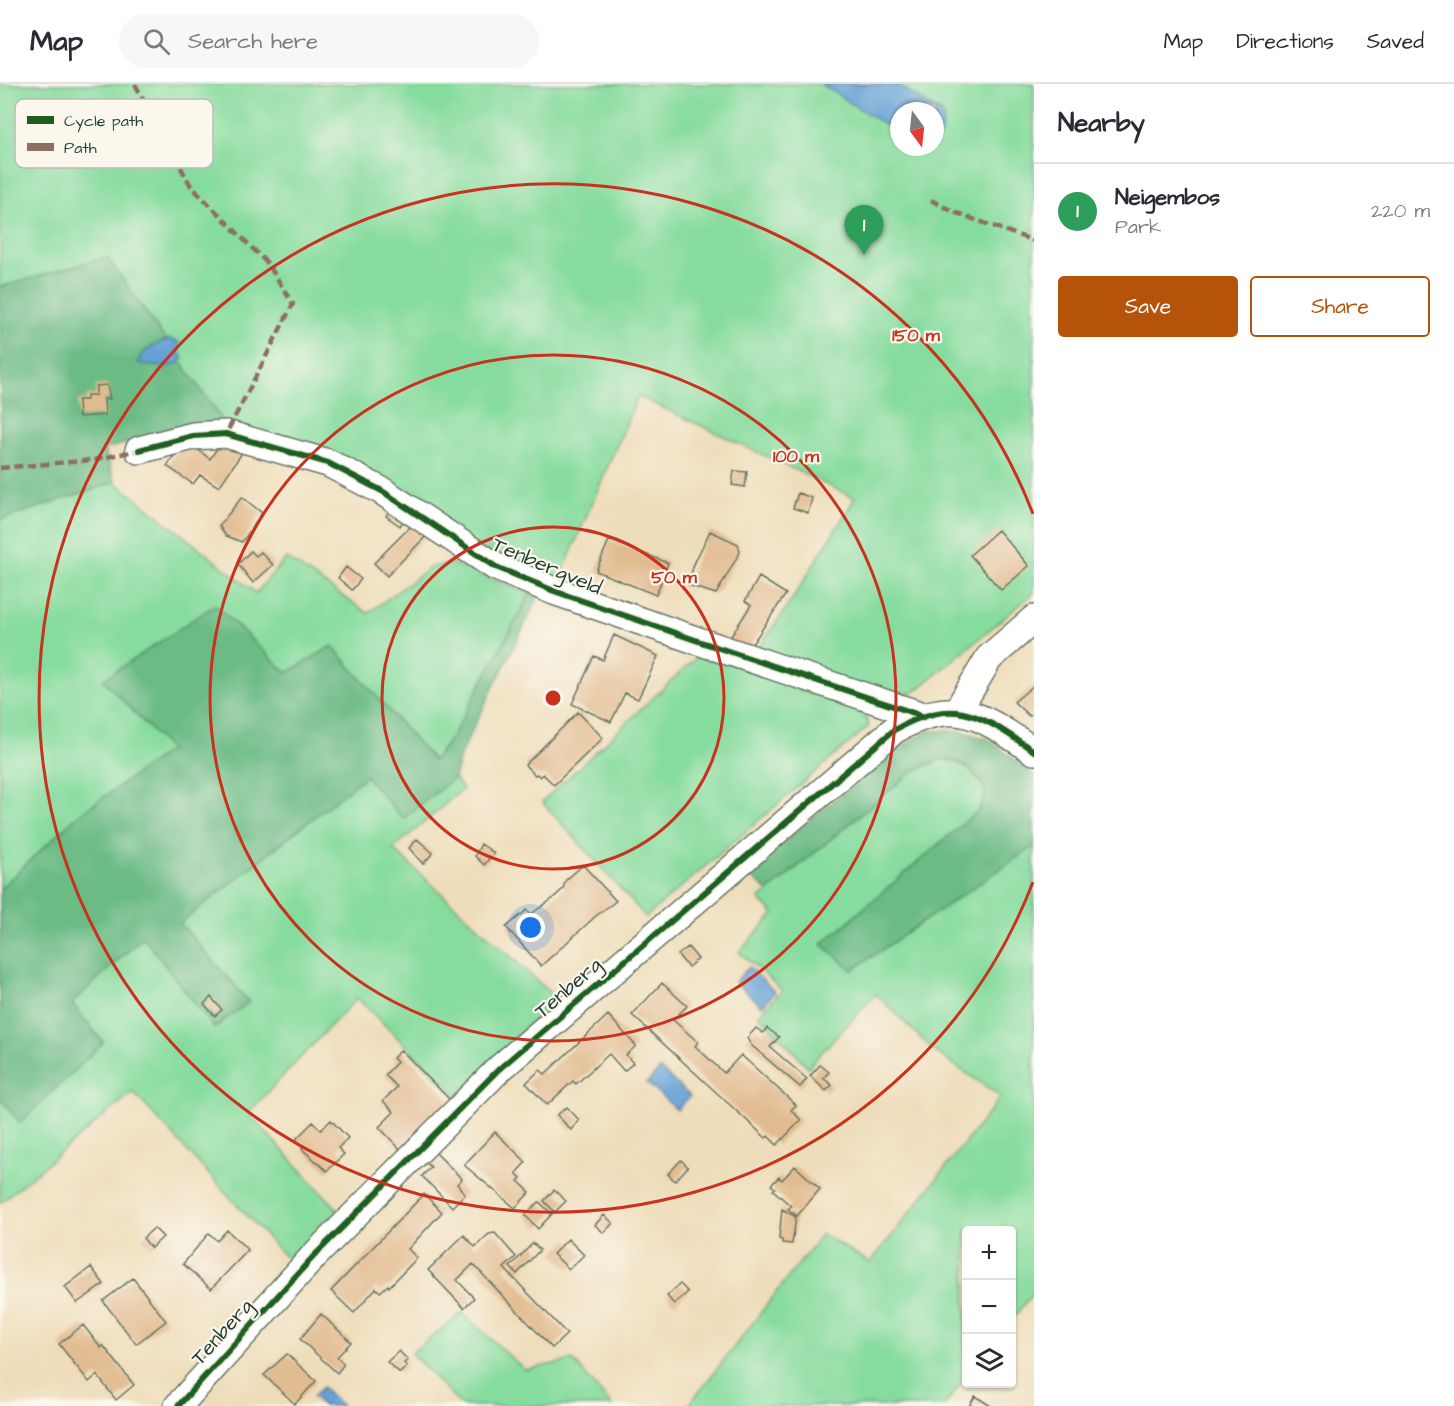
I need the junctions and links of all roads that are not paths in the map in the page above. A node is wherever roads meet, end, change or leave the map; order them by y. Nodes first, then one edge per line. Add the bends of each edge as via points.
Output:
1 (139, 450) dead end
2 (1034, 619) edge
3 (958, 710) junction
4 (920, 715) junction
5 (1034, 751) edge
6 (178, 1406) edge

1 - 4 street, Tenbergveld via 193,436 226,434 328,463 382,491 496,567 672,632
2 - 3 street via 989,658
3 - 4 street, Tenberg
3 - 5 street via 994,725
4 - 6 street, Tenberg via 861,757 499,1070 313,1257

